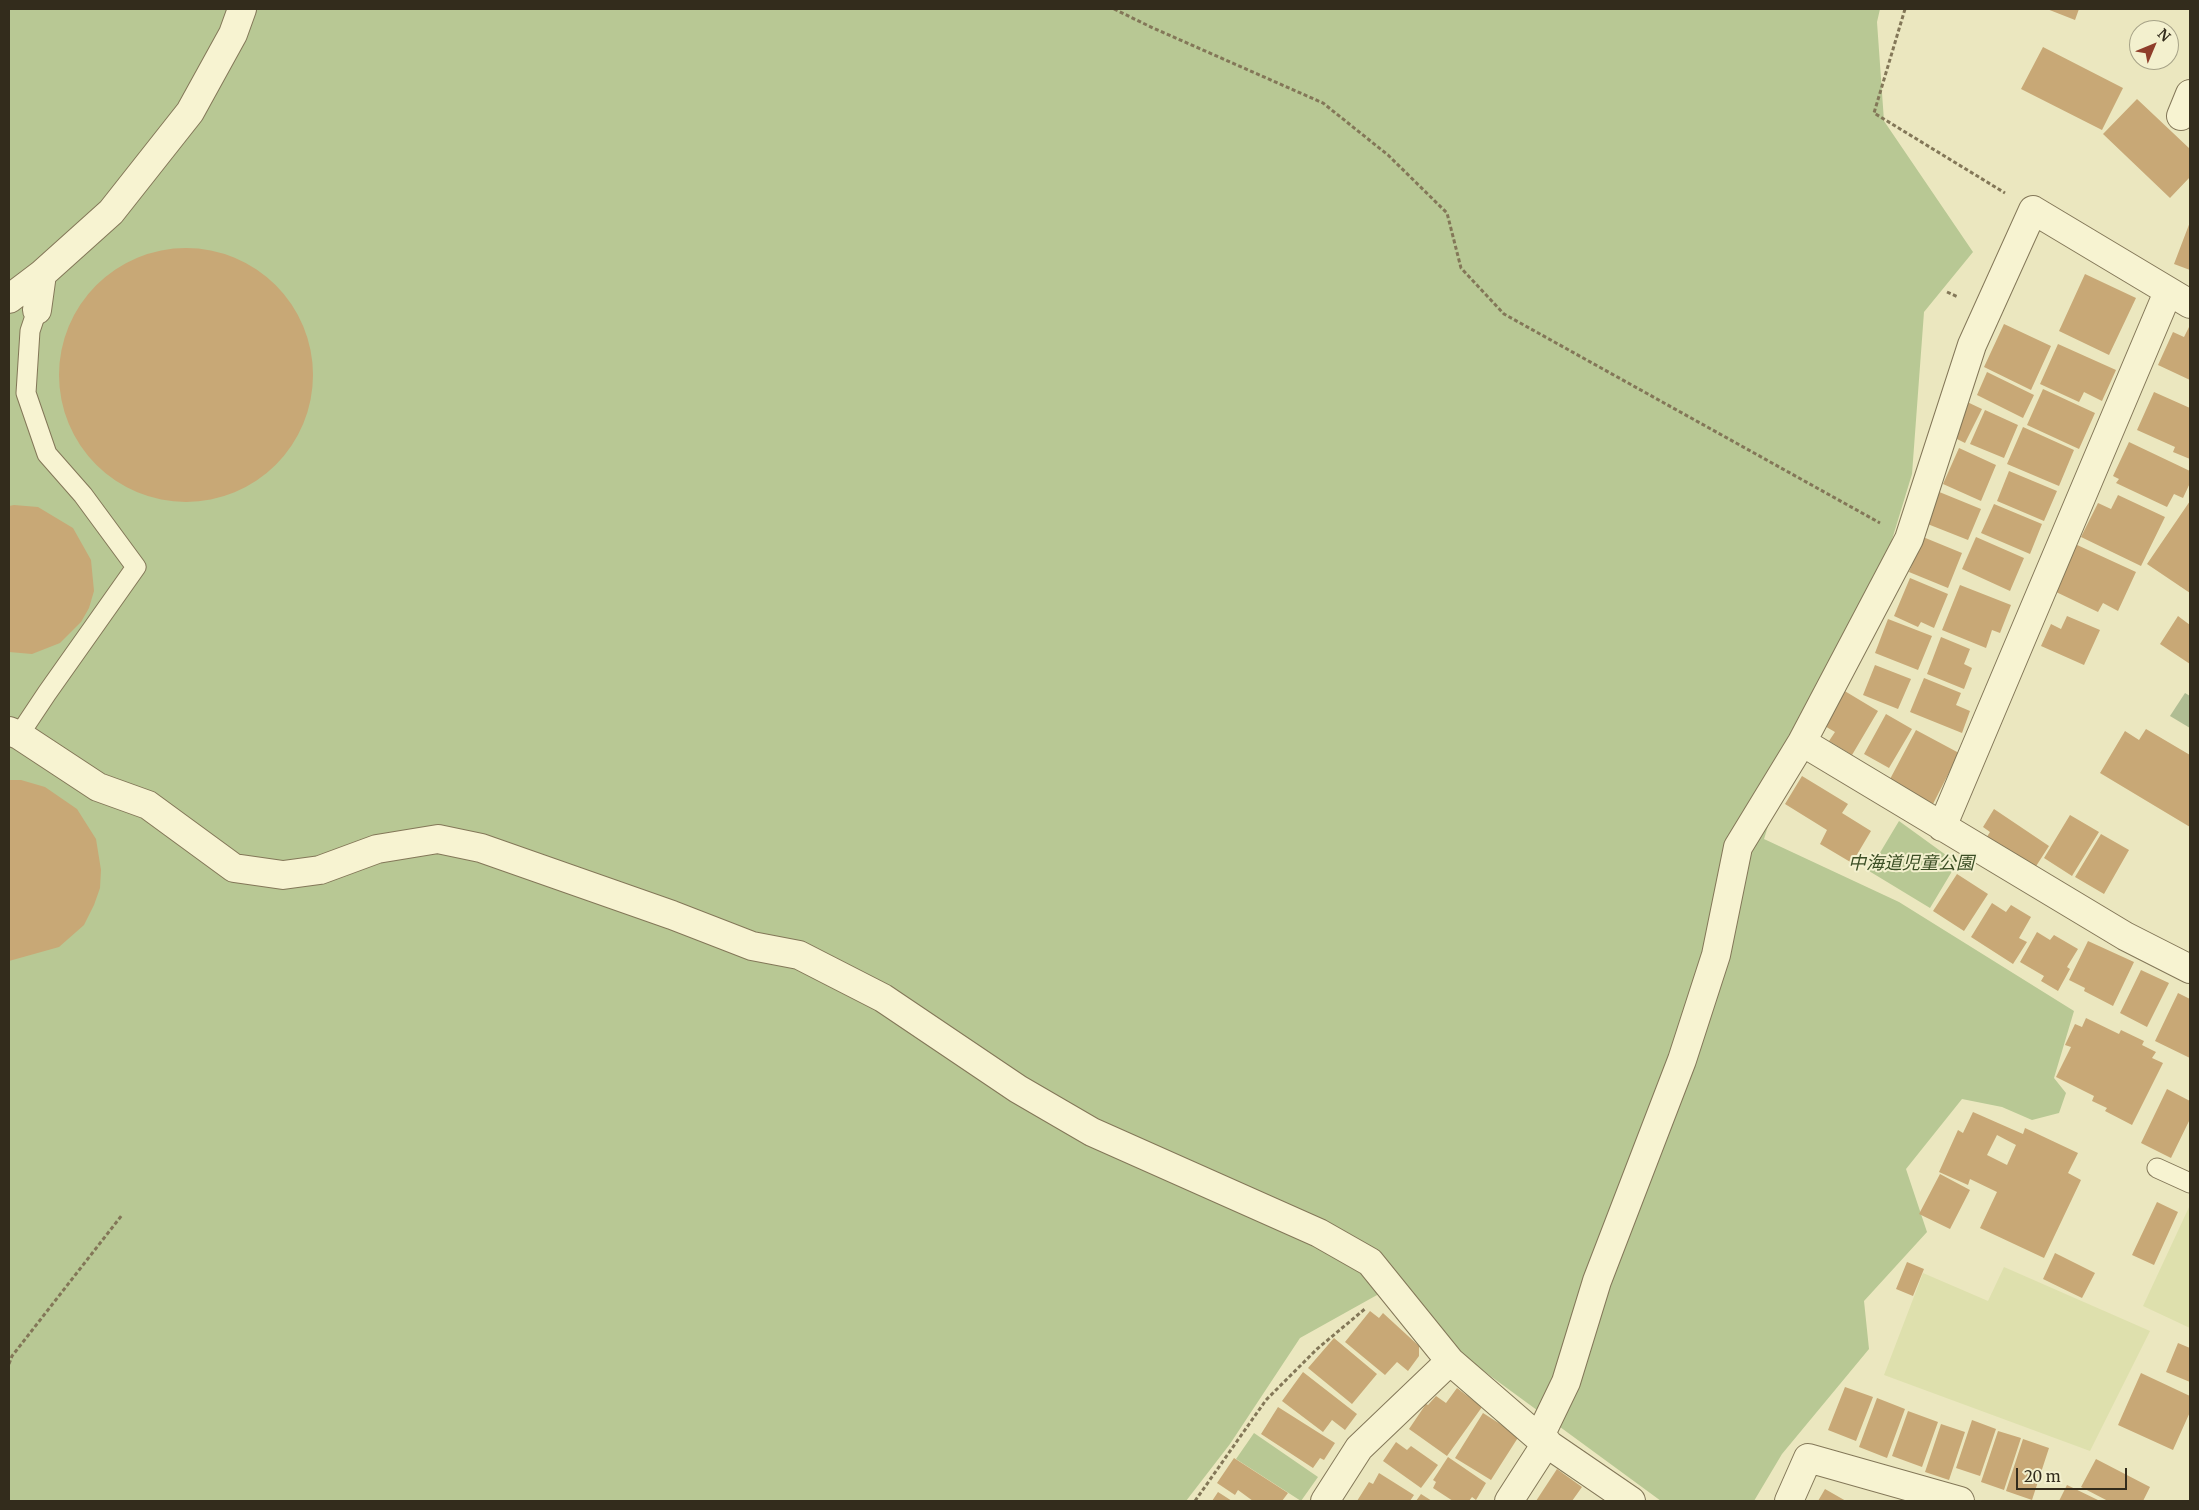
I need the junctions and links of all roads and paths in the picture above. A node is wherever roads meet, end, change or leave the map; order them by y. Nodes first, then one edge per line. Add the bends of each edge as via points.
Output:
1 (242, 9) edge
2 (1114, 9) edge
3 (1905, 9) edge
4 (2034, 210) junction
5 (42, 274) junction
6 (2179, 298) edge
7 (9, 299) edge
8 (37, 310) joint
9 (1909, 539) junction
10 (14, 733) edge
11 (1802, 742) junction
12 (1942, 827) junction
13 (2190, 968) edge
14 (2157, 1168) dead end
15 (2190, 1183) edge
16 (122, 1215) dead end
17 (1389, 1288) junction
18 (1450, 1361) junction
19 (9, 1364) edge
20 (1543, 1440) junction
21 (1196, 1501) edge
22 (1326, 1501) edge
23 (1509, 1501) edge
24 (1632, 1501) edge
25 (1789, 1501) edge
26 (1960, 1501) edge

1 - 5 street via 233,34 190,112 111,212
2 - 9 path via 1323,104 1388,155 1447,213 1461,268 1504,314
3 - 4 path via 1874,113
4 - 6 street
4 - 9 street via 1972,345
5 - 7 street
5 - 8 street
6 - 12 street
8 - 10 lane via 30,331 26,393 47,454 136,567
9 - 11 street
10 - 17 street via 98,788 148,805 234,868 283,875 320,870 377,849 438,840 480,848 752,946 799,956 883,998 1018,1089 1092,1132 1319,1233 1370,1262
11 - 12 street
11 - 20 street via 1738,847 1716,955 1682,1060 1597,1281 1566,1382
12 - 13 street via 2125,936
14 - 15 lane
16 - 19 path
17 - 18 street
17 - 21 path via 1317,1349 1266,1400
18 - 20 street
18 - 22 street via 1359,1448
20 - 23 street
20 - 24 street
25 - 26 street via 1808,1458

